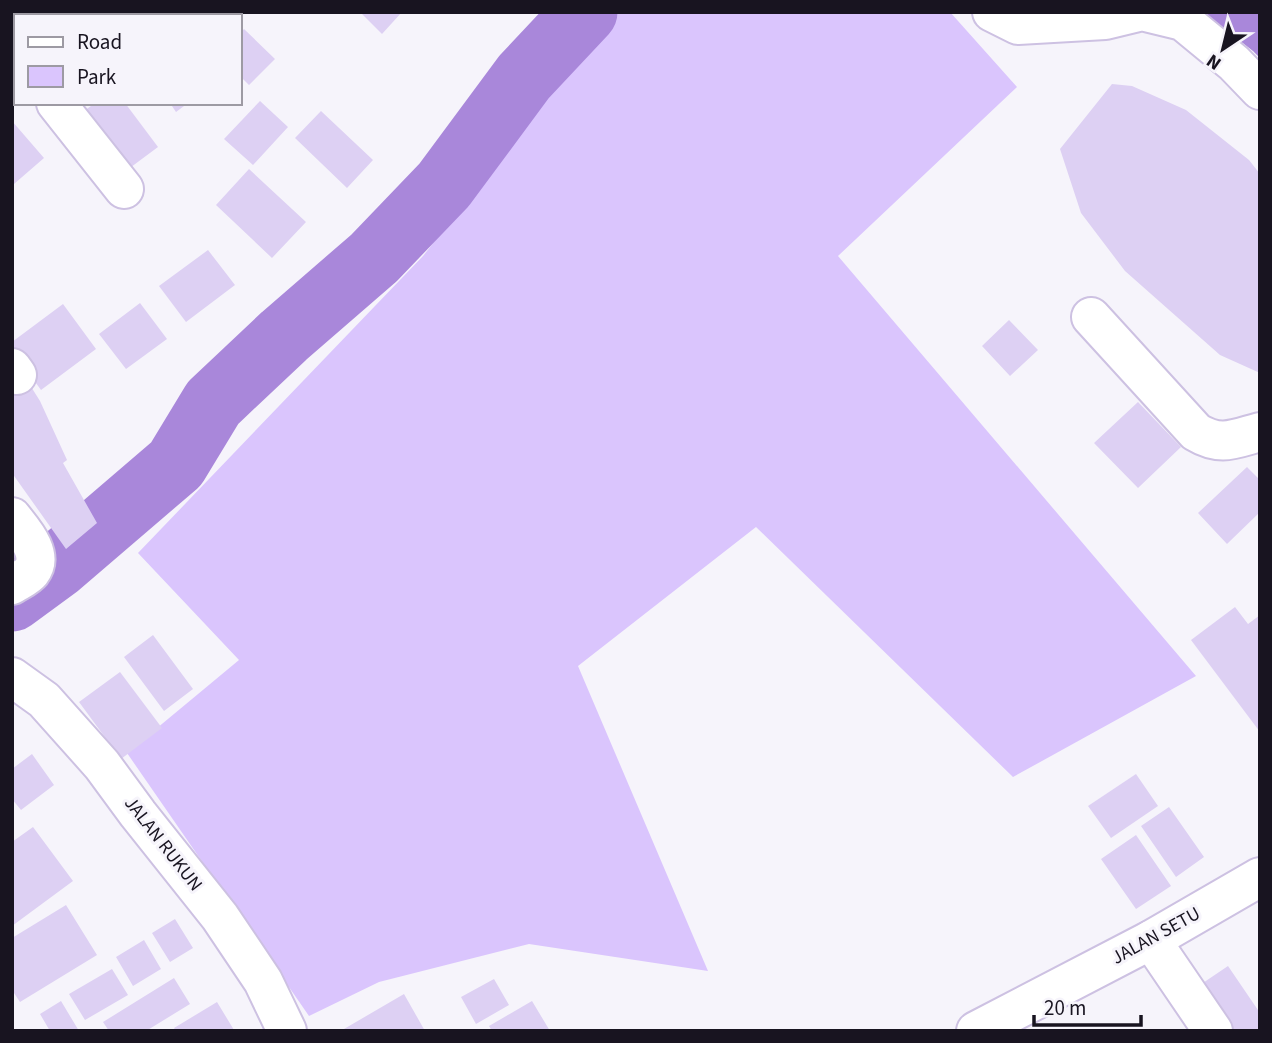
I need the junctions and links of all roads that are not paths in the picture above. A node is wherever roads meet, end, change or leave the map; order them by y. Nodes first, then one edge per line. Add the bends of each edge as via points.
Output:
1 (992, 12) edge
2 (1138, 12) edge
3 (1146, 12) edge
4 (1260, 90) edge
5 (58, 105) edge
6 (124, 189) dead end
7 (1091, 317) dead end
8 (1260, 432) edge
9 (12, 517) edge
10 (12, 585) edge
11 (12, 677) edge
12 (1260, 877) edge
13 (1151, 940) junction
14 (287, 1031) edge
15 (976, 1031) edge
16 (1213, 1031) edge

1 - 2 street via 1018,25 1105,20
3 - 4 street via 1183,21 1234,62
5 - 6 street
7 - 8 street via 1196,432 1209,440 1224,441
9 - 10 street via 32,545 35,561 31,572
11 - 14 street, JALAN RUKUN via 44,699 102,765 220,917 263,981
12 - 13 street, JALAN SETU
13 - 15 street, JALAN SETU
13 - 16 street

